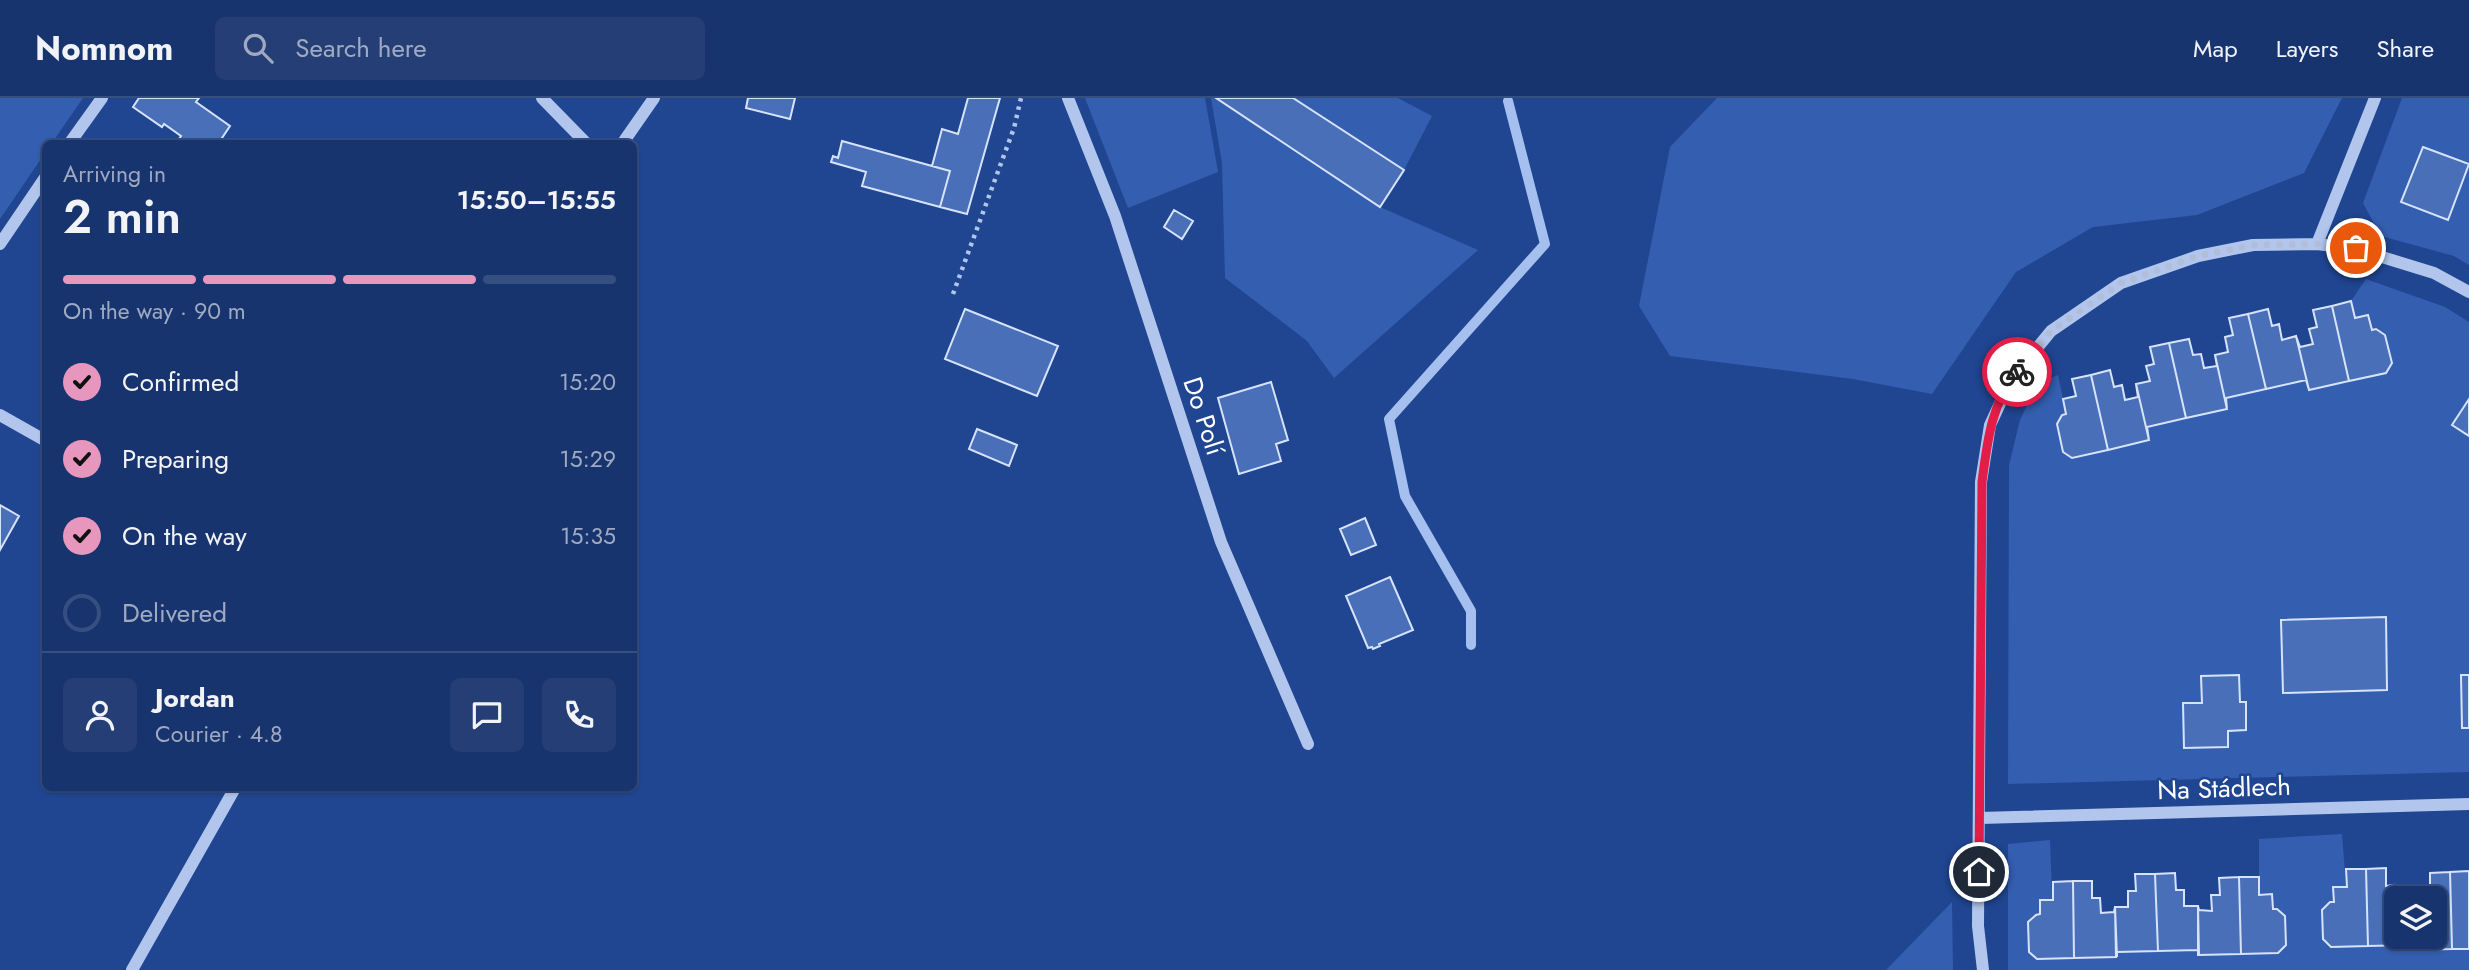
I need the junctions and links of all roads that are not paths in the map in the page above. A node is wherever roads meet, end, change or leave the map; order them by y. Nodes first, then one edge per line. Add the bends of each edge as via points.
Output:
1 (102, 98) edge
2 (542, 98) edge
3 (654, 98) edge
4 (1068, 98) edge
5 (2375, 98) edge
6 (72, 140) edge
7 (583, 140) edge
8 (625, 140) edge
9 (42, 182) edge
10 (0, 244) edge
11 (2317, 244) junction
12 (2469, 292) edge
13 (0, 415) edge
14 (42, 439) edge
15 (1307, 744) dead end
16 (234, 791) edge
17 (2469, 804) edge
18 (1980, 818) junction
19 (132, 970) edge
20 (1983, 970) edge

1 - 6 street
2 - 7 street
3 - 8 street
4 - 15 street, Do Polí via 1115,216 1221,542
5 - 11 street
9 - 10 street
11 - 12 street via 2356,248 2434,273
11 - 18 street via 2253,245 2198,256 2121,283 2051,331 2011,380 1990,425 1982,482
13 - 14 street
16 - 19 street
17 - 18 street, Na Stádlech
18 - 20 street via 1978,926

